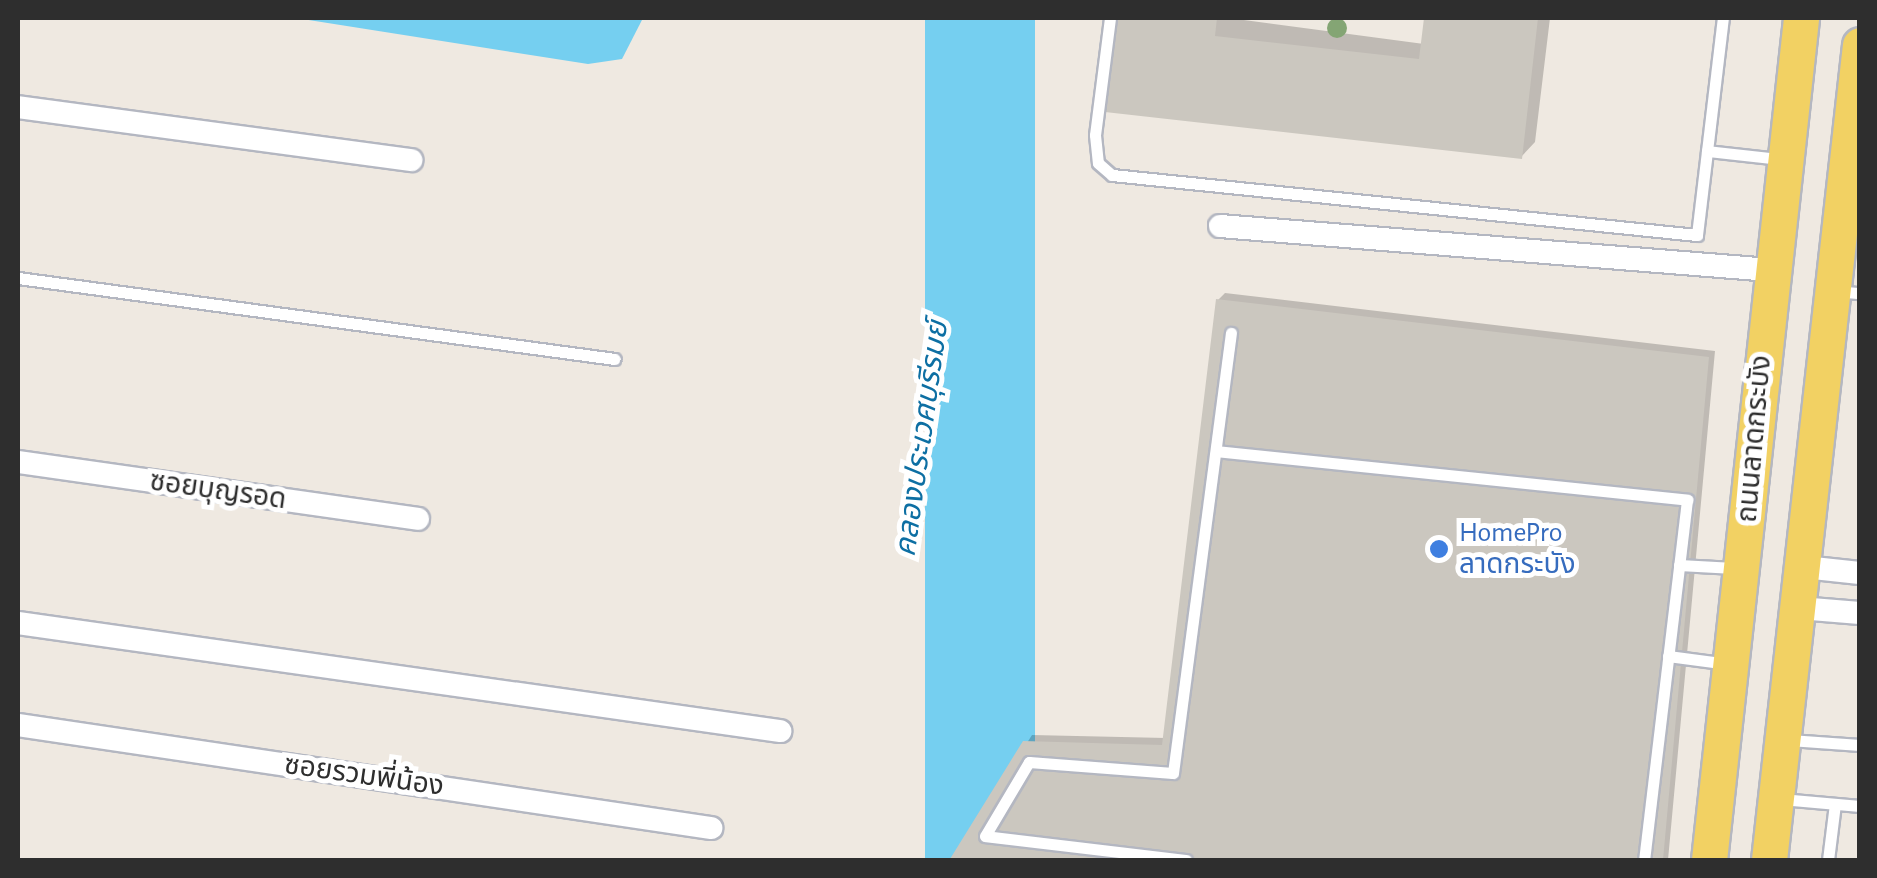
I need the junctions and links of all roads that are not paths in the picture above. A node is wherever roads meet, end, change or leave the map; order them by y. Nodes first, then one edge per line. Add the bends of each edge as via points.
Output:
1 (1110, 18) edge
2 (1723, 18) edge
3 (1801, 18) edge
4 (1858, 63) edge
5 (18, 107) edge
6 (1706, 151) junction
7 (411, 160) dead end
8 (1784, 160) junction
9 (1220, 226) dead end
10 (1848, 249) edge
11 (1771, 270) junction
12 (18, 278) edge
13 (1845, 292) edge
14 (1231, 332) dead end
15 (615, 359) dead end
16 (1216, 450) junction
17 (18, 462) edge
18 (418, 519) dead end
19 (1679, 565) junction
20 (1804, 567) junction
21 (1743, 568) junction
22 (1860, 573) edge
23 (1799, 608) junction
24 (1860, 614) edge
25 (18, 623) edge
26 (1668, 656) junction
27 (1732, 665) junction
28 (18, 725) edge
29 (780, 731) dead end
30 (1784, 740) junction
31 (1860, 744) edge
32 (1777, 799) junction
33 (1835, 804) junction
34 (1860, 806) edge
35 (710, 828) dead end
36 (1186, 860) edge
37 (1644, 860) edge
38 (1709, 860) edge
39 (1770, 860) edge
40 (1828, 860) edge

1 - 6 lane via 1095,135 1098,163 1112,175 1696,235
2 - 6 lane
3 - 8 main road, ถนนลาดกระบัง
4 - 10 main road
5 - 7 street
6 - 8 lane
8 - 11 main road, ถนนลาดกระบัง
9 - 11 street
10 - 13 main road
11 - 21 main road, ถนนลาดกระบัง
12 - 15 lane
13 - 20 main road
14 - 16 lane
16 - 19 lane via 1687,500
16 - 36 lane via 1173,773 1029,762 984,836
17 - 18 street, ซอยบุญรอด
19 - 21 lane
19 - 26 lane
20 - 22 street
20 - 23 main road
21 - 27 main road, ถนนลาดกระบัง
23 - 24 street
23 - 30 main road
25 - 29 street
26 - 27 lane
26 - 37 lane
27 - 38 main road, ถนนลาดกระบัง
28 - 35 street, ซอยรวมพี่น้อง
30 - 31 lane
30 - 32 main road
32 - 33 lane
32 - 39 main road
33 - 34 lane
33 - 40 lane

